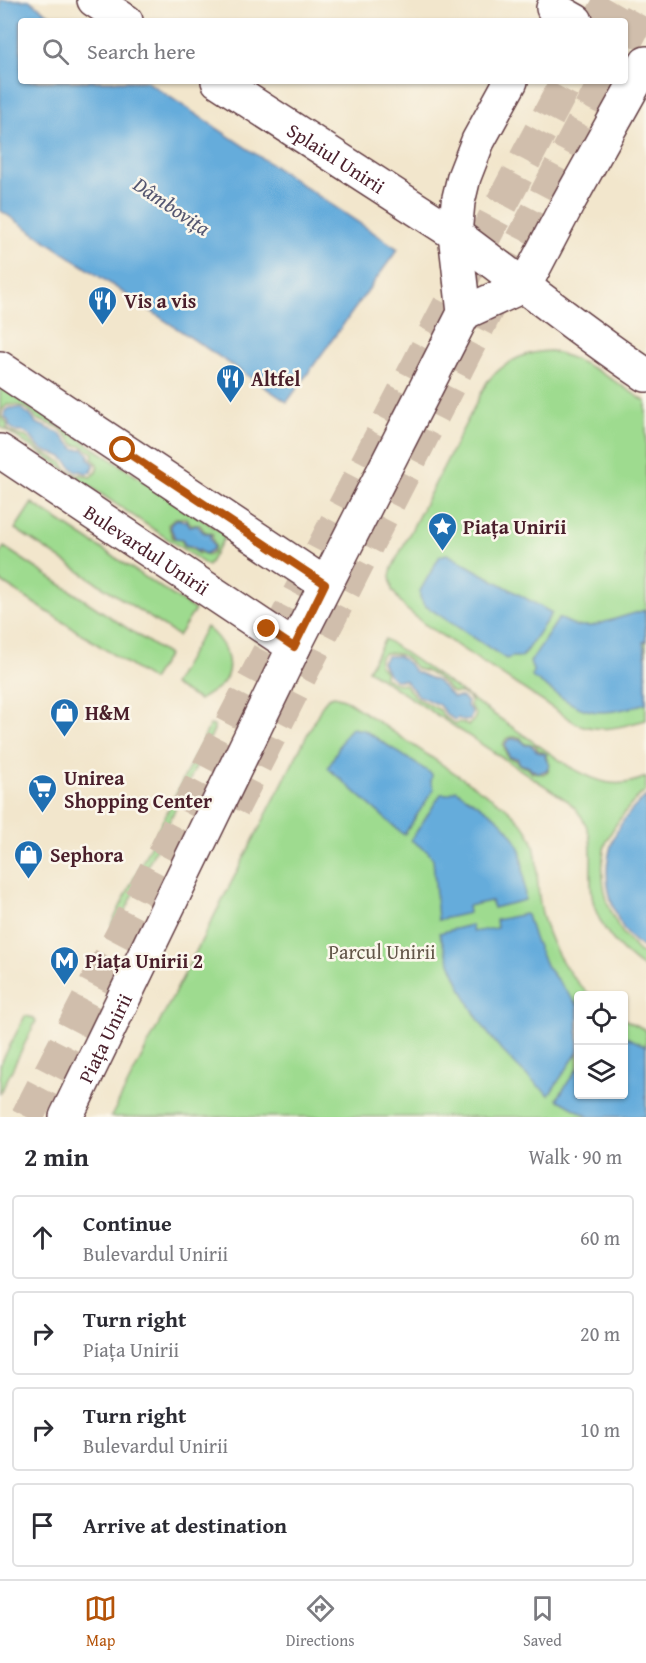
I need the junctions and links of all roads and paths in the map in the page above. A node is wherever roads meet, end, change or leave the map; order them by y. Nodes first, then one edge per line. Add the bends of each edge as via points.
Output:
1 (94, 0) edge
2 (121, 18) edge
3 (628, 50) edge
4 (646, 62) edge
5 (223, 84) edge
6 (509, 84) edge
7 (455, 234) junction
8 (525, 285) junction
9 (464, 312) junction
10 (0, 368) edge
11 (646, 375) edge
12 (0, 451) edge
13 (325, 584) junction
14 (294, 647) junction
15 (66, 1117) edge

1 - 2 main road
3 - 4 main road
4 - 8 main road
5 - 7 main road, Splaiul Unirii
6 - 7 main road via 478,141 464,177
7 - 8 main road
7 - 9 main road
8 - 9 main road
8 - 11 main road via 567,320
9 - 13 main road, Piața Unirii
10 - 13 main road
12 - 14 main road, Bulevardul Unirii
13 - 14 main road, Piața Unirii
14 - 15 main road, Piața Unirii

